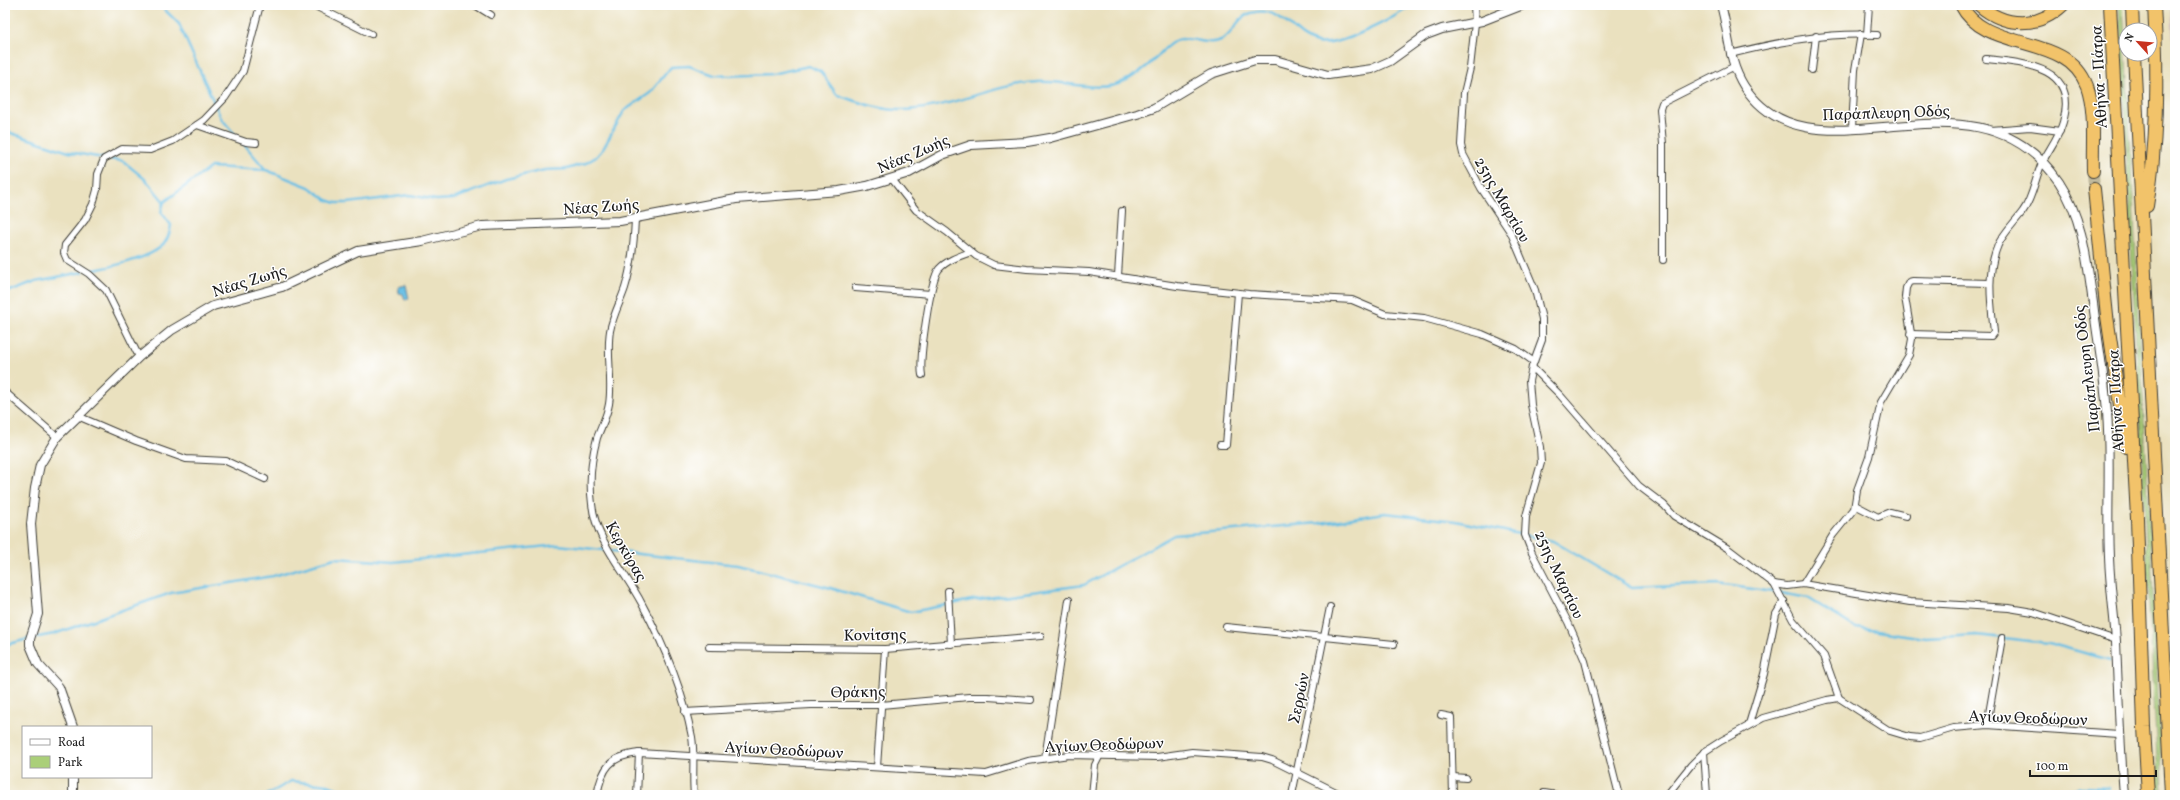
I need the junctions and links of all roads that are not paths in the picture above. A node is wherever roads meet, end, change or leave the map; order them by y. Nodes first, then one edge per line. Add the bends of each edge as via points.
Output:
1 (260, 5) edge
2 (312, 5) edge
3 (475, 5) edge
4 (1474, 5) edge
5 (1523, 5) edge
6 (1869, 5) edge
7 (1961, 5) edge
8 (1979, 5) edge
9 (2063, 5) edge
10 (2110, 5) edge
11 (2132, 5) edge
12 (2154, 5) edge
13 (1722, 7) edge
14 (491, 15) dead end
15 (2133, 22) edge
16 (1475, 23) junction
17 (372, 34) dead end
18 (1864, 35) junction
19 (1877, 35) dead end
20 (1816, 36) junction
21 (1730, 54) junction
22 (1986, 59) dead end
23 (2134, 62) edge
24 (1734, 66) junction
25 (1812, 70) dead end
26 (197, 125) junction
27 (1852, 129) junction
28 (1991, 130) junction
29 (2060, 131) junction
30 (256, 143) dead end
31 (2043, 162) junction
32 (2093, 171) tunnel mouth
33 (892, 179) junction
34 (2094, 189) tunnel mouth
35 (1122, 211) dead end
36 (635, 219) junction
37 (2143, 229) junction
38 (971, 252) junction
39 (1663, 260) dead end
40 (1118, 276) junction
41 (1989, 283) junction
42 (855, 288) dead end
43 (1238, 293) junction
44 (931, 294) junction
45 (1910, 334) junction
46 (138, 358) junction
47 (1533, 364) junction
48 (922, 375) dead end
49 (5, 392) edge
50 (80, 417) junction
51 (57, 437) junction
52 (1220, 445) dead end
53 (265, 479) dead end
54 (1855, 505) junction
55 (1906, 516) dead end
56 (2137, 518) junction
57 (1774, 584) junction
58 (1803, 584) junction
59 (948, 591) dead end
60 (1069, 600) dead end
61 (1784, 601) junction
62 (1330, 607) dead end
63 (1226, 627) dead end
64 (1041, 636) dead end
65 (1324, 638) junction
66 (2002, 638) dead end
67 (2116, 640) junction
68 (951, 644) junction
69 (1394, 644) dead end
70 (709, 648) dead end
71 (885, 648) junction
72 (1839, 698) junction
73 (1031, 700) dead end
74 (881, 705) junction
75 (685, 712) junction
76 (1442, 715) dead end
77 (1749, 724) junction
78 (1987, 725) junction
79 (73, 726) edge
80 (2119, 734) junction
81 (1704, 752) junction
82 (639, 753) junction
83 (1100, 755) junction
84 (692, 758) junction
85 (1045, 758) junction
86 (878, 767) junction
87 (1297, 772) junction
88 (1453, 777) junction
89 (73, 778) edge
90 (1466, 778) dead end
91 (1544, 793) dead end
92 (74, 795) edge
93 (597, 795) edge
94 (637, 795) edge
95 (694, 795) edge
96 (1092, 795) edge
97 (1292, 795) edge
98 (1342, 795) edge
99 (1453, 795) edge
100 (1557, 795) edge
101 (1619, 795) edge
102 (1667, 795) edge
103 (1706, 795) edge
104 (2124, 795) edge
105 (2148, 795) edge
106 (2172, 795) edge

1 - 26 street via 240,77 221,103
2 - 17 street
3 - 14 street
4 - 16 street, 25ης Μαρτίου
5 - 16 street, Νέας Ζωής
6 - 18 street
7 - 32 highway via 1972,20 1984,29 2053,52 2068,61 2081,75 2087,87 2091,108
8 - 9 highway via 1999,19 2018,23 2048,17
10 - 56 highway, Αθήνα - Πάτρα
11 - 15 highway
12 - 37 highway via 2157,87 2151,184
13 - 21 street, Παράπλευρη Οδός
16 - 33 street, Νέας Ζωής via 1442,29 1426,35 1390,61 1365,71 1328,75 1267,59 1240,64 1205,76 1154,108 1137,114 1050,138 971,145
16 - 47 street, 25ης Μαρτίου via 1470,68 1464,93 1461,145 1481,188 1511,233 1535,290 1543,329 1542,340
18 - 19 street
18 - 20 street
18 - 27 street via 1855,70
20 - 21 street
20 - 25 street
21 - 24 street, Παράπλευρη Οδός
22 - 29 street via 2020,64 2050,74 2059,80 2064,86 2066,108
23 - 37 highway
24 - 27 street, Παράπλευρη Οδός via 1752,96 1778,118 1810,128
24 - 39 street via 1662,103 1660,109 1663,144
26 - 30 street
26 - 46 street via 158,148 122,148 104,159 98,174 93,204 84,220 70,236 64,250 66,260 89,274 106,290
27 - 28 street, Παράπλευρη Οδός via 1936,123 1966,124
28 - 29 street via 2030,127
28 - 31 street, Παράπλευρη Οδός via 2020,144
29 - 31 street
31 - 41 street via 2024,210 1998,245
31 - 67 street, Παράπλευρη Οδός via 2059,182 2071,204 2082,236 2087,264 2107,412 2109,558
33 - 36 street, Νέας Ζωής via 840,191 736,199
33 - 38 street via 916,210
34 - 56 highway via 2107,316
35 - 40 street
36 - 46 street, Νέας Ζωής via 490,225 358,251 282,287 213,306 172,330
36 - 75 street, Κερκύρας via 629,273 610,329 609,403 592,458 592,504 595,522 603,540 642,603 665,652
37 - 106 highway
38 - 40 street via 984,261 1006,267
38 - 44 street via 947,262 938,270
40 - 43 street
41 - 45 street via 1909,282 1905,297
41 - 45 street via 1994,332 1990,336
42 - 44 street
43 - 47 street via 1352,300 1385,314 1424,318 1482,334 1516,349
43 - 52 street via 1226,445
44 - 48 street via 921,359
45 - 54 street via 1912,340 1909,355 1881,402 1869,457 1856,490
46 - 50 street, Νέας Ζωής
47 - 57 street via 1639,486 1674,516 1727,548
47 - 101 street, 25ης Μαρτίου via 1530,393 1541,463 1526,516 1525,536 1585,661
49 - 51 street
50 - 51 street, Νέας Ζωής
50 - 53 street via 136,442 186,458 226,461
51 - 79 street, Νέας Ζωής via 40,464 33,506 33,562 38,614 30,645 38,664 59,687
54 - 55 street via 1878,518 1890,512
54 - 58 street via 1821,553
56 - 105 highway, Αθήνα - Πάτρα
57 - 58 street
57 - 61 street
58 - 67 street via 1915,603 2009,608 2034,612
59 - 68 street
60 - 85 street
61 - 72 street via 1800,628 1824,656
61 - 77 street via 1776,614 1764,674
62 - 65 street, Σερρών
63 - 65 street
64 - 68 street, Κονίτσης
65 - 69 street
65 - 87 street, Σερρών
66 - 78 street
67 - 80 street, Παράπλευρη Οδός
68 - 71 street, Κονίτσης
70 - 71 street, Κονίτσης
71 - 74 street
72 - 77 street via 1811,703
72 - 78 street, Αγίων Θεοδώρων via 1879,725 1906,736 1920,738 1954,728
73 - 74 street, Θράκης via 976,697
74 - 75 street, Θράκης via 811,705
74 - 86 street
75 - 84 street, Κερκύρας via 692,738
76 - 88 street via 1451,717
77 - 81 street
78 - 80 street, Αγίων Θεοδώρων
80 - 104 street, Παράπλευρη Οδός
81 - 102 street
81 - 103 street
82 - 84 street, Αγίων Θεοδώρων
82 - 93 street via 616,759 606,766
82 - 94 street
83 - 85 street, Αγίων Θεοδώρων
83 - 87 street, Αγίων Θεοδώρων via 1157,756 1192,752 1247,755 1272,760
83 - 96 street
84 - 86 street, Αγίων Θεοδώρων via 776,760
84 - 95 street, Κερκύρας
85 - 86 street, Αγίων Θεοδώρων via 986,774
87 - 97 street, Σερρών
87 - 98 street, Αγίων Θεοδώρων
88 - 90 street
88 - 99 street
89 - 92 street
91 - 100 street

